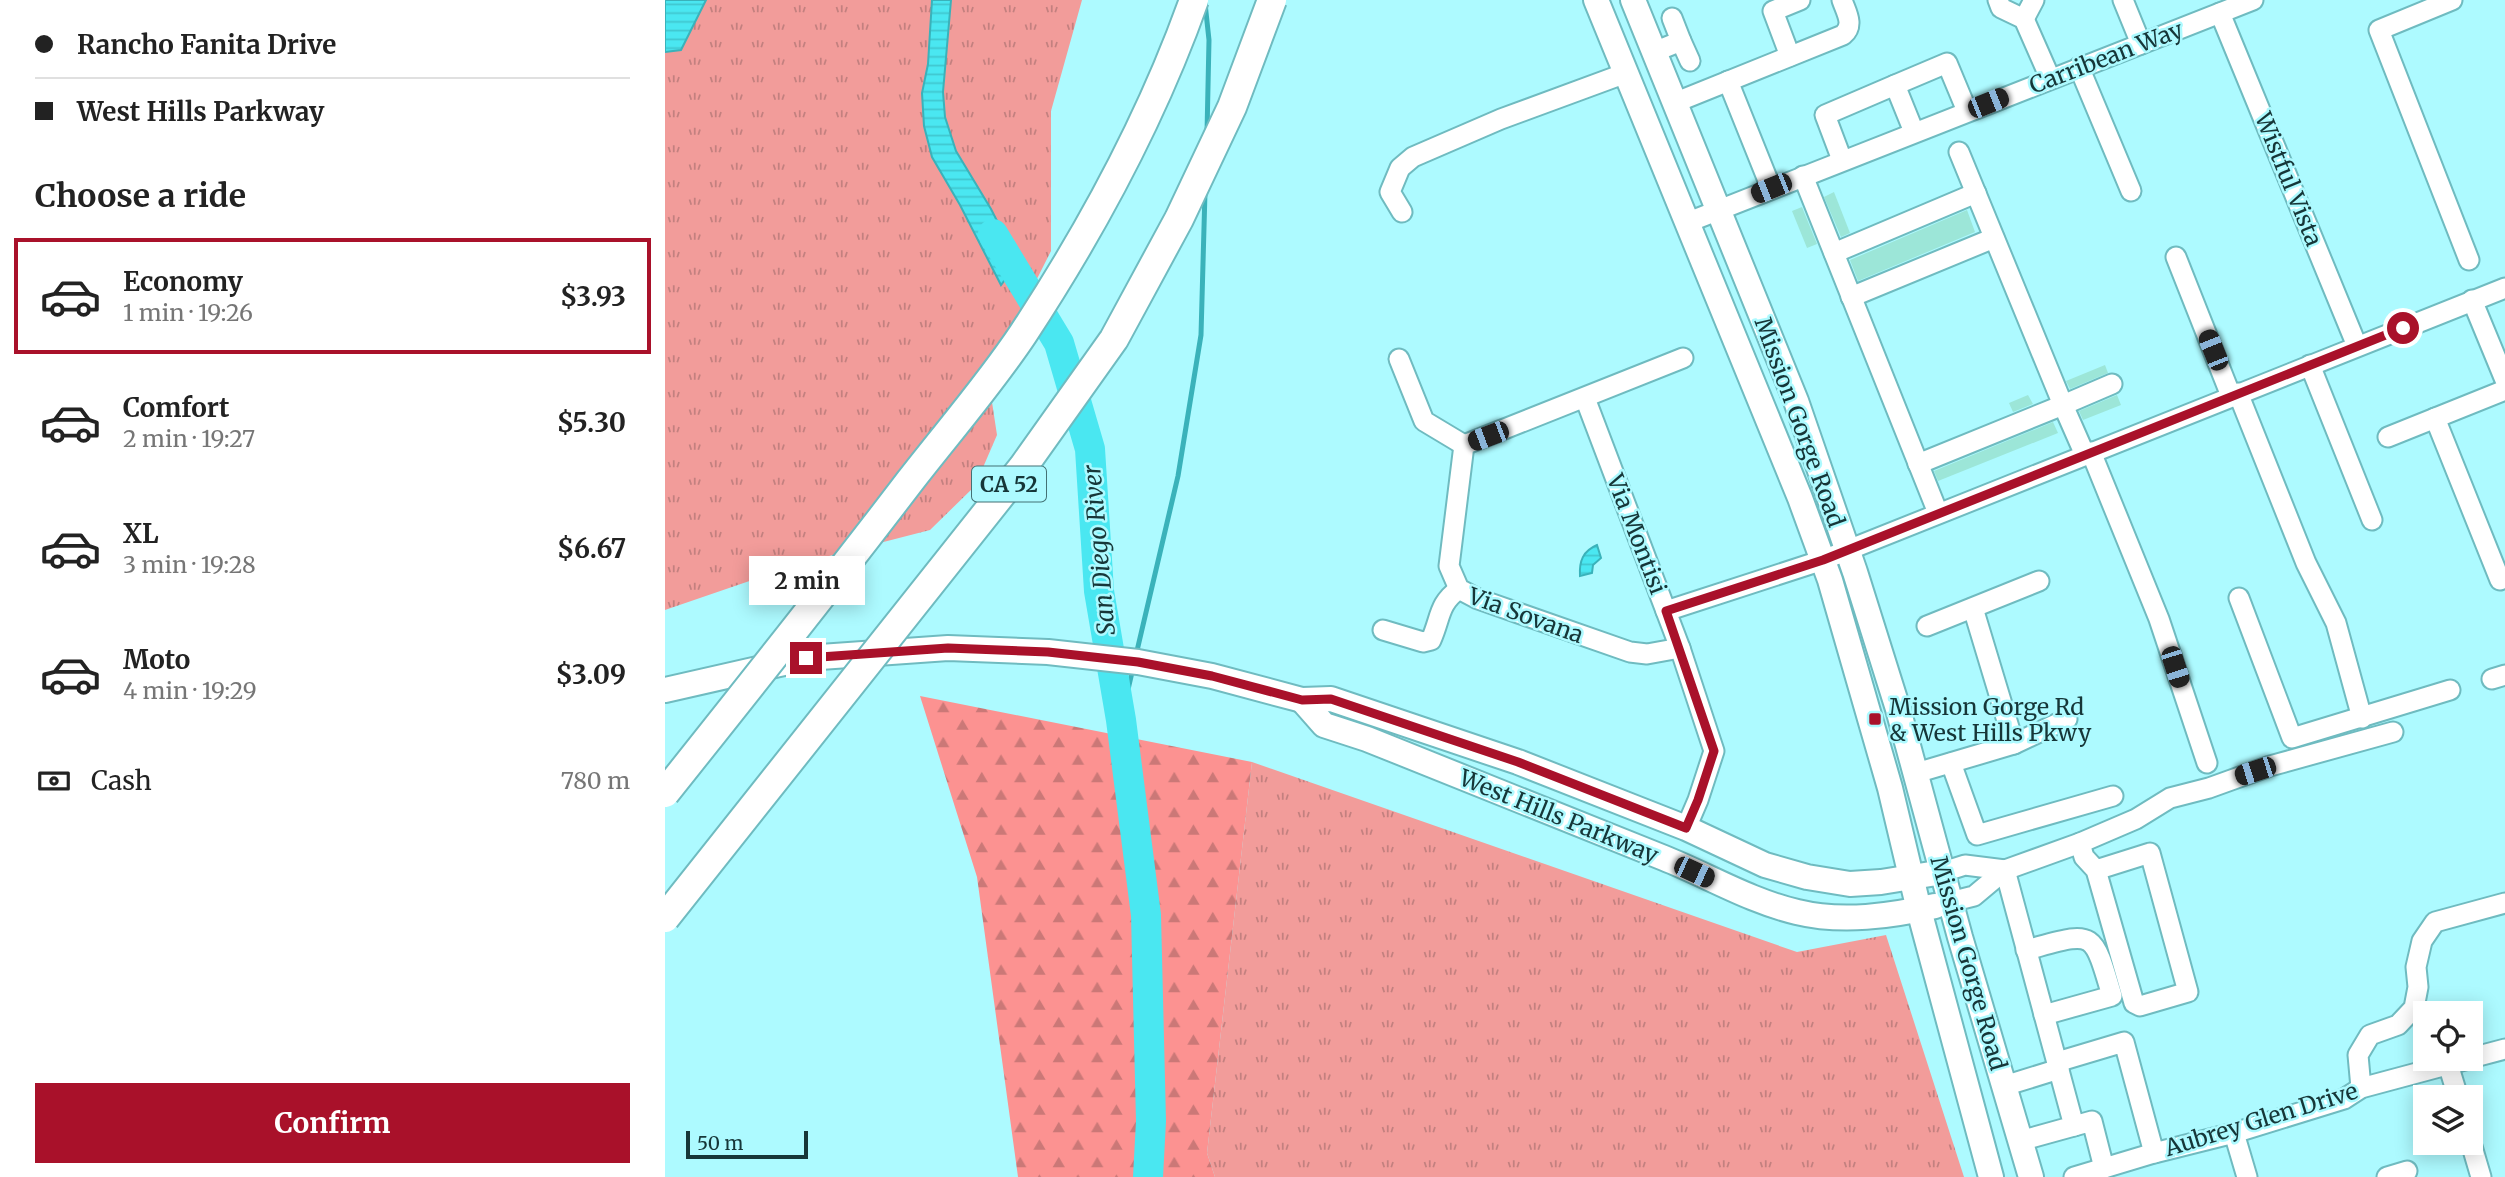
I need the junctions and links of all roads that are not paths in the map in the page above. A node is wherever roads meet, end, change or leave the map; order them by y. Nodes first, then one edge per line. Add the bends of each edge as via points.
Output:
1 (1194, 0) edge
2 (1272, 0) edge
3 (1597, 0) edge
4 (1633, 0) edge
5 (1800, 0) edge
6 (1842, 0) edge
7 (1998, 0) edge
8 (2034, 0) edge
9 (2123, 0) edge
10 (2253, 0) edge
11 (2452, 0) edge
12 (2220, 13) junction
13 (1672, 18) dead end
14 (2024, 19) junction
15 (1681, 41) junction
16 (1613, 42) junction
17 (2141, 44) junction
18 (1654, 52) junction
19 (1790, 56) junction
20 (1690, 61) dead end
21 (2079, 67) junction
22 (1626, 73) junction
23 (2050, 78) junction
24 (1728, 81) junction
25 (1895, 85) junction
26 (1674, 103) junction
27 (1967, 111) junction
28 (1914, 132) junction
29 (1959, 152) dead end
30 (1842, 160) junction
31 (1803, 176) junction
32 (1771, 188) junction
33 (2131, 191) dead end
34 (1976, 194) junction
35 (1718, 210) junction
36 (1402, 212) dead end
37 (1686, 223) junction
38 (1994, 238) junction
39 (1834, 253) junction
40 (2176, 257) dead end
41 (2469, 260) dead end
42 (2505, 288) edge
43 (1851, 297) junction
44 (2472, 300) junction
45 (2357, 346) junction
46 (1683, 358) dead end
47 (1399, 359) dead end
48 (2310, 365) junction
49 (2505, 380) edge
50 (2112, 384) dead end
51 (2505, 390) edge
52 (2235, 395) junction
53 (1585, 398) junction
54 (2063, 405) junction
55 (2435, 418) junction
56 (2388, 437) dead end
57 (1464, 445) junction
58 (2088, 453) junction
59 (1918, 464) junction
60 (1938, 513) junction
61 (2372, 520) dead end
62 (1847, 550) junction
63 (1823, 560) junction
64 (2500, 580) dead end
65 (2039, 581) dead end
66 (1459, 589) junction
67 (2239, 598) dead end
68 (1973, 608) junction
69 (1666, 611) junction
70 (1927, 626) dead end
71 (1383, 630) dead end
72 (1680, 648) junction
73 (665, 690) edge
74 (2450, 690) dead end
75 (1302, 700) junction
76 (2362, 718) junction
77 (2067, 719) dead end
78 (2393, 732) dead end
79 (2014, 744) junction
80 (1951, 763) junction
81 (2207, 763) dead end
82 (1916, 773) junction
83 (665, 793) edge
84 (2113, 796) dead end
85 (1686, 828) junction
86 (2080, 843) junction
87 (2005, 870) junction
88 (2096, 870) junction
89 (1943, 872) junction
90 (1911, 877) junction
91 (1950, 902) junction
92 (2505, 903) edge
93 (1919, 910) junction
94 (665, 918) edge
95 (2027, 950) junction
96 (2044, 1015) junction
97 (2505, 1049) edge
98 (2483, 1055) edge
99 (2058, 1065) junction
100 (2425, 1071) edge
101 (2004, 1086) junction
102 (2361, 1088) junction
103 (2074, 1126) junction
104 (2234, 1133) junction
105 (2020, 1142) junction
106 (2154, 1153) junction
107 (2475, 1155) edge
108 (2118, 1169) edge
109 (2407, 1171) dead end
110 (1991, 1177) edge
111 (2031, 1177) edge
112 (2074, 1177) edge
113 (2247, 1177) edge
114 (2387, 1177) edge
115 (2481, 1177) edge

1 - 83 highway, bridge via 1135,142 1078,247 1022,335
2 - 94 highway, CA 52, bridge via 1232,107 1114,339 1023,467
3 - 16 main road, Mission Gorge Road
4 - 18 main road, Mission Gorge Road
5 - 19 street via 1773,11
6 - 19 street via 1850,22 1847,32
7 - 14 street via 2001,8
8 - 14 street
9 - 17 street
10 - 12 street, Carribean Way
11 - 41 street via 2379,30
12 - 17 street, Carribean Way
12 - 45 street, Wistful Vista
13 - 15 street
14 - 23 street
15 - 18 street
15 - 20 street
16 - 22 main road, Mission Gorge Road
16 - 26 main road via 1629,42 1655,98
17 - 21 street, Carribean Way
18 - 26 main road, Mission Gorge Road
19 - 24 street
21 - 23 street, Carribean Way
21 - 33 street
22 - 36 street via 1413,157 1399,168 1390,192
22 - 37 main road, Mission Gorge Road
23 - 27 street, Carribean Way
24 - 26 street
24 - 32 street
25 - 27 street via 1947,62
25 - 28 street
25 - 30 street via 1825,114
26 - 35 main road, Mission Gorge Road
27 - 28 street, Carribean Way
28 - 30 street, Carribean Way
29 - 34 street
30 - 31 street, Carribean Way
31 - 32 street, Carribean Way
31 - 39 street
32 - 35 street, Carribean Way
34 - 38 street
34 - 39 street
35 - 37 street, Carribean Way
35 - 62 main road, Mission Gorge Road via 1796,401
37 - 63 main road, Mission Gorge Road
38 - 43 street
38 - 54 street
39 - 43 street
40 - 52 street
42 - 44 street
43 - 59 street
44 - 45 street
44 - 49 street
45 - 48 street
46 - 53 street
47 - 57 street via 1424,421
48 - 52 street
48 - 61 street
50 - 54 street
51 - 55 street
52 - 58 street
52 - 76 street via 2336,623
53 - 57 street
53 - 69 street, Via Montisi
54 - 58 street
54 - 59 street
55 - 56 street
55 - 64 street
57 - 66 street, Via Sovana via 1449,566
58 - 60 street
58 - 81 street via 2159,619
59 - 60 street
60 - 62 street
62 - 63 street
62 - 82 main road, Mission Gorge Road
63 - 69 street
63 - 90 main road, Mission Gorge Road via 1890,788
65 - 68 street
66 - 71 street via 1442,604 1431,640 1423,642
66 - 72 street, Via Sovana via 1630,652
67 - 76 street via 2292,738
68 - 70 street
68 - 79 street
69 - 72 street, Via Montisi
72 - 85 street, Via Montisi via 1714,751
73 - 75 main road, West Hills Parkway via 806,658 948,648 1138,662
74 - 76 street
75 - 85 main road, West Hills Parkway via 1331,699 1518,762
75 - 93 main road, West Hills Parkway via 1324,725 1660,856 1752,898 1799,913 1843,918
77 - 79 street
78 - 86 street via 2171,798
79 - 80 street
80 - 82 street
80 - 84 street via 1977,835
82 - 89 main road, Mission Gorge Road
85 - 90 main road, West Hills Parkway via 1765,864 1807,877 1850,884
86 - 87 street
86 - 88 street via 2084,857
87 - 89 street via 1965,865
87 - 91 street via 1974,896
87 - 95 street
88 - 88 street via 2134,1003 2140,1006 2188,992 2151,853
89 - 90 main road, West Hills Parkway
89 - 91 main road, Mission Gorge Road
90 - 93 main road, Mission Gorge Road
91 - 93 main road, West Hills Parkway
91 - 101 main road, Mission Gorge Road
92 - 102 street via 2435,922 2422,941 2414,1008 2398,1025 2370,1035 2358,1055
93 - 110 main road, Mission Gorge Road
95 - 96 street
95 - 96 street via 2075,938 2090,941 2098,949 2112,996
96 - 99 street
97 - 98 street, Aubrey Glen Drive
99 - 101 street
99 - 103 street
99 - 106 street via 2124,1042
100 - 102 street, Aubrey Glen Drive
101 - 105 main road, Mission Gorge Road
102 - 104 street, Aubrey Glen Drive via 2344,1099
103 - 105 street
103 - 108 street via 2092,1121
104 - 106 street, Aubrey Glen Drive
104 - 113 street
105 - 111 main road, Mission Gorge Road
106 - 108 street, Aubrey Glen Drive
107 - 115 street
108 - 112 street, Aubrey Glen Drive
109 - 114 street

